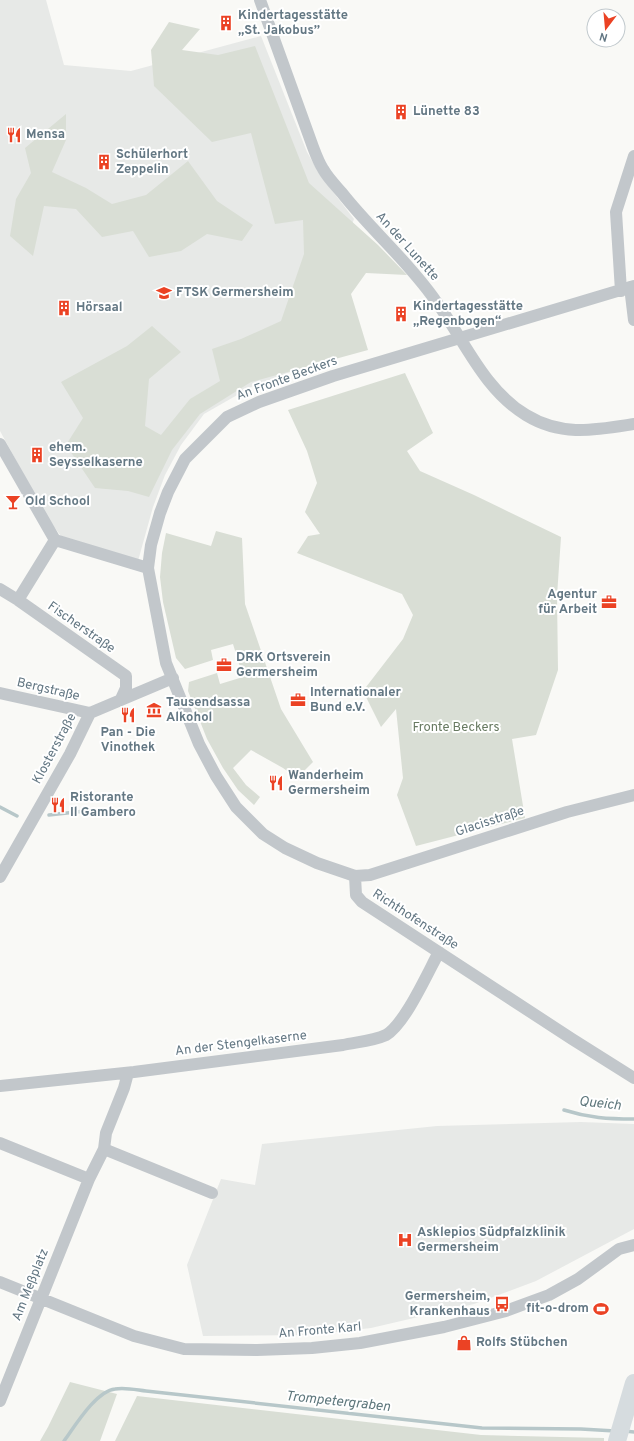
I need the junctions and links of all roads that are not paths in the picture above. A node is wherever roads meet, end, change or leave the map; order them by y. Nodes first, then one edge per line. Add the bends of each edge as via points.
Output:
1 (260, 0) edge
2 (634, 156) edge
3 (628, 288) edge
4 (634, 320) edge
5 (460, 339) junction
6 (634, 424) edge
7 (0, 444) edge
8 (55, 540) junction
9 (148, 568) junction
10 (0, 589) edge
11 (18, 600) junction
12 (173, 678) junction
13 (0, 693) edge
14 (121, 699) junction
15 (90, 713) junction
16 (634, 795) edge
17 (2, 870) edge
18 (355, 876) junction
19 (439, 952) junction
20 (128, 1073) junction
21 (634, 1078) edge
22 (0, 1086) edge
23 (0, 1143) edge
24 (104, 1149) junction
25 (89, 1179) junction
26 (212, 1193) dead end
27 (634, 1245) edge
28 (0, 1282) edge
29 (41, 1298) junction
30 (634, 1383) edge
31 (0, 1401) edge
32 (617, 1441) edge

1 - 5 street, An der Lunette via 323,170 435,300
2 - 3 street via 616,212
3 - 4 street
3 - 5 street, An Fronte Beckers
5 - 6 street, An der Lunette via 506,402 546,426 569,431
5 - 9 street, An Fronte Beckers via 333,376 258,402 227,417 185,459 160,513
7 - 8 street
8 - 9 street
8 - 11 street
9 - 12 street, An Fronte Beckers via 166,663
10 - 11 street, Fischerstraße
11 - 14 street, Fischerstraße via 126,676 126,688
12 - 14 street, Klosterstraße
12 - 18 street via 199,744 236,807 263,834 286,848 317,863
13 - 15 street, Bergstraße
14 - 15 street, Klosterstraße
15 - 17 street, Klosterstraße via 70,754
16 - 18 street, Glacisstraße via 567,812 382,871
18 - 19 street, Richthofenstraße via 356,895 362,902
19 - 20 street, An der Stengelkaserne via 399,1023 380,1037 343,1045
19 - 21 street, Richthofenstraße
20 - 22 street, An der Stengelkaserne
20 - 24 street, Am Meßplatz via 106,1133
23 - 25 street
24 - 25 street, Am Meßplatz
24 - 26 street
25 - 29 street, Am Meßplatz
27 - 29 street, An Fronte Karl via 618,1249 578,1279 549,1295 506,1311 444,1327 360,1343 312,1348 184,1349 134,1336
28 - 29 street, An Fronte Karl
29 - 31 street, Am Meßplatz
30 - 32 main road

